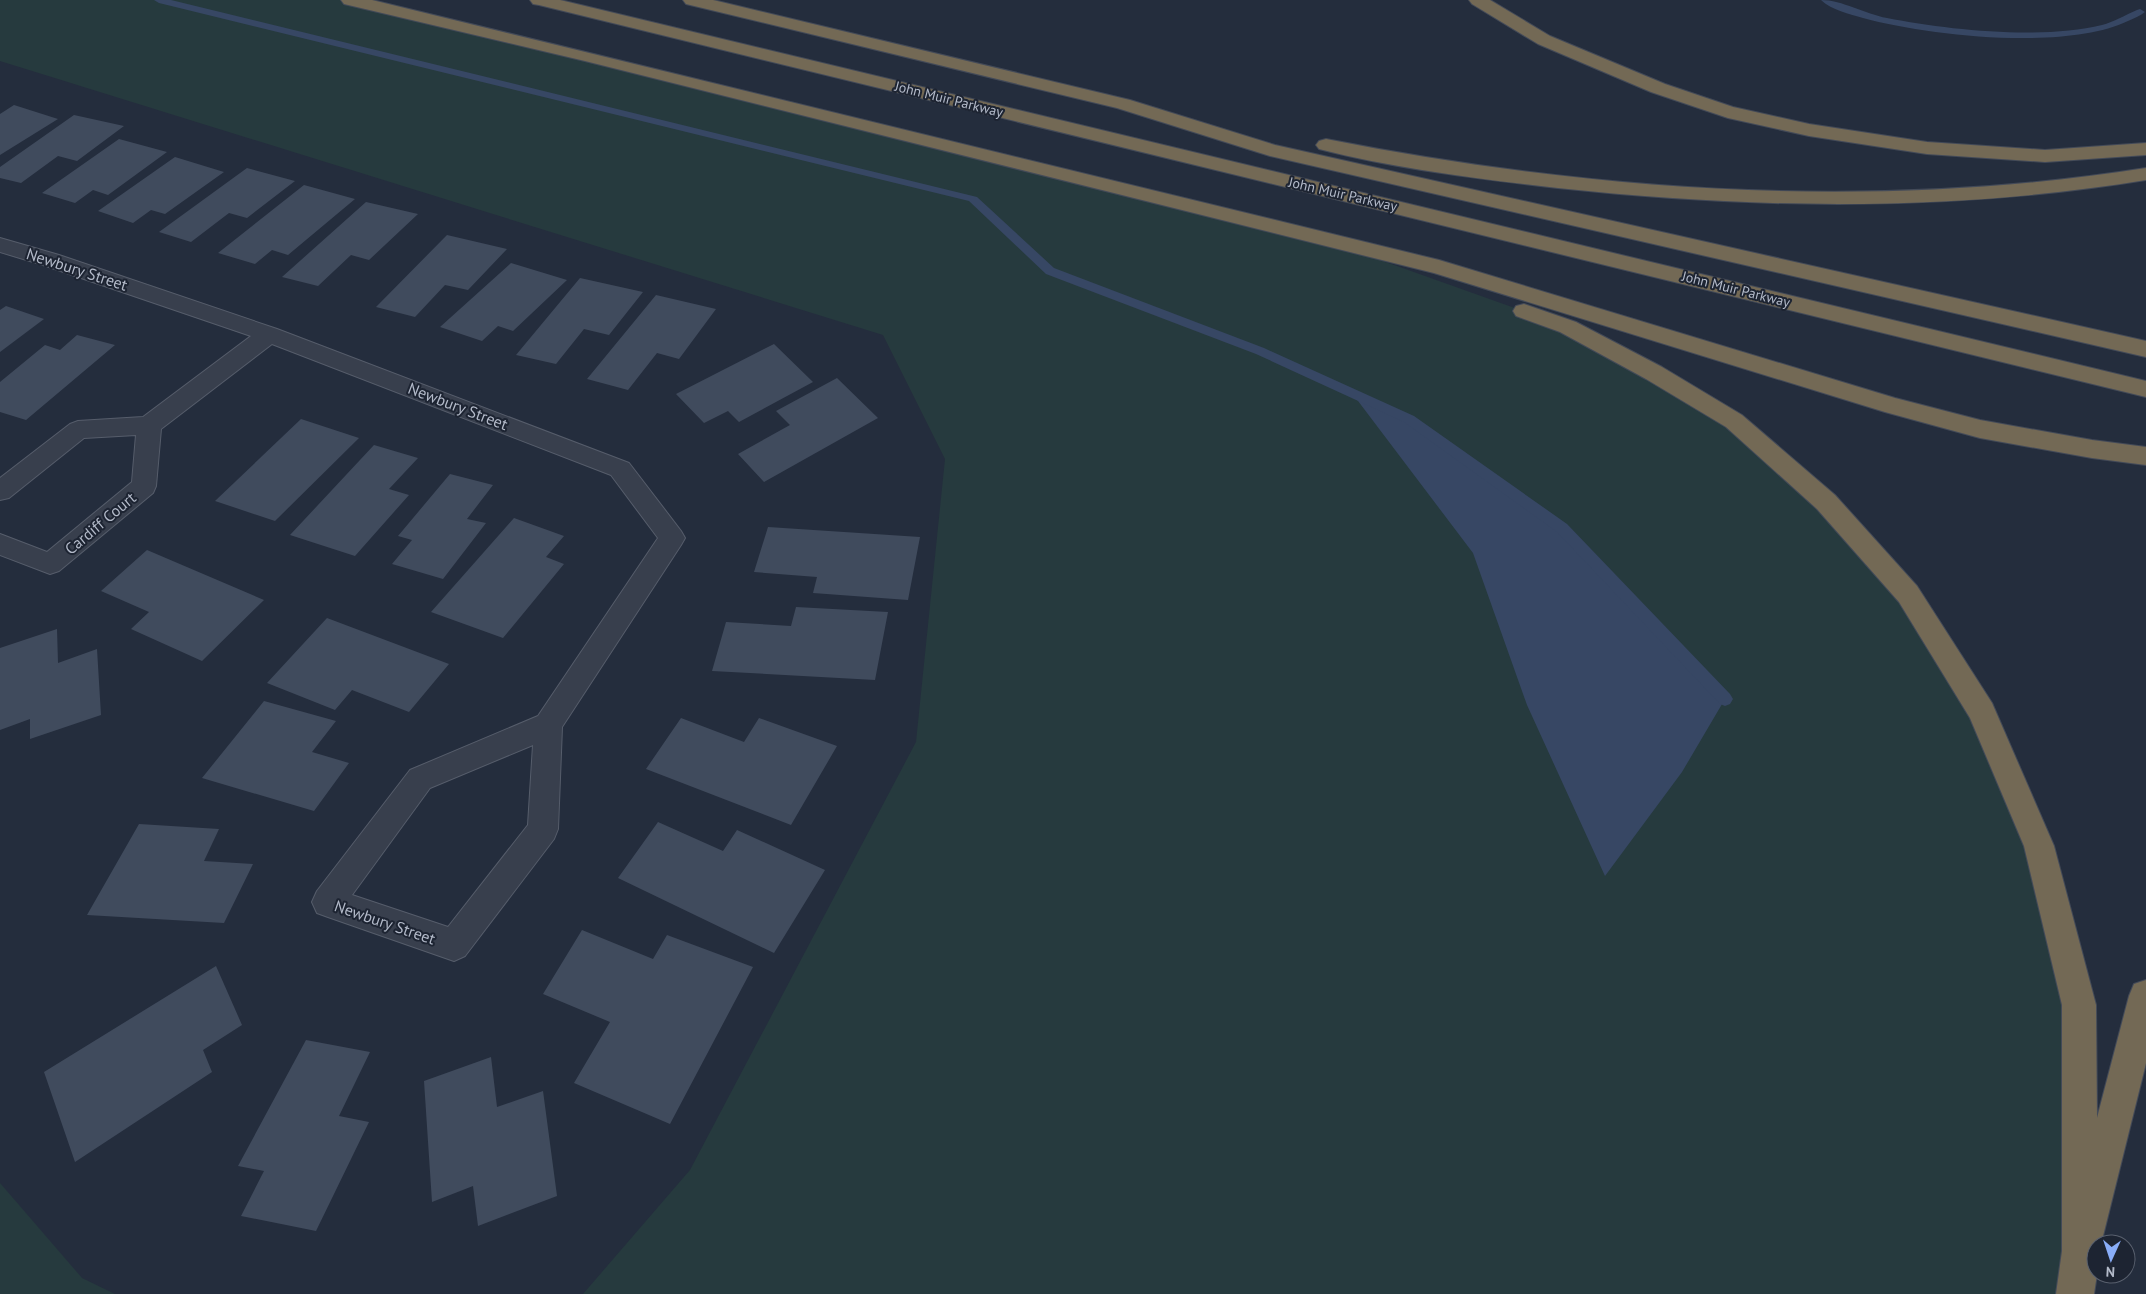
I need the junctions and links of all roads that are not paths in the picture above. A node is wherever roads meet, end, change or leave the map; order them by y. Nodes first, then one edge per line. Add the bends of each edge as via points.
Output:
1 (350, 0) edge
2 (539, 0) edge
3 (692, 0) edge
4 (1478, 0) edge
5 (1123, 104) junction
6 (2146, 149) edge
7 (2146, 174) edge
8 (1310, 235) junction
9 (0, 245) edge
10 (269, 334) junction
11 (2146, 350) edge
12 (2146, 389) edge
13 (149, 425) junction
14 (2146, 456) edge
15 (0, 491) edge
16 (0, 544) edge
17 (548, 725) junction
18 (2146, 996) edge
19 (2081, 1251) junction
20 (2075, 1294) edge

1 - 8 highway
2 - 12 highway, John Muir Parkway
3 - 5 highway, John Muir Parkway
4 - 6 highway via 1544,40 1658,88 1728,112 1800,128 1927,148 2045,156
5 - 7 highway via 1453,168 1695,194 1867,199 1953,197
5 - 11 highway, John Muir Parkway via 1270,150
8 - 14 highway via 1439,267 1893,406 1980,429
8 - 19 highway via 1568,327 1734,421 1826,502 1908,594 1982,712 2039,846 2079,1005
9 - 10 street, Newbury Street
10 - 13 street
10 - 17 street, Newbury Street via 620,469 672,538
13 - 15 street via 78,430
13 - 16 street, Cardiff Court via 144,486 50,564
17 - 17 street, Newbury Street via 420,779 328,902 454,945 543,829
18 - 19 highway
19 - 20 highway

